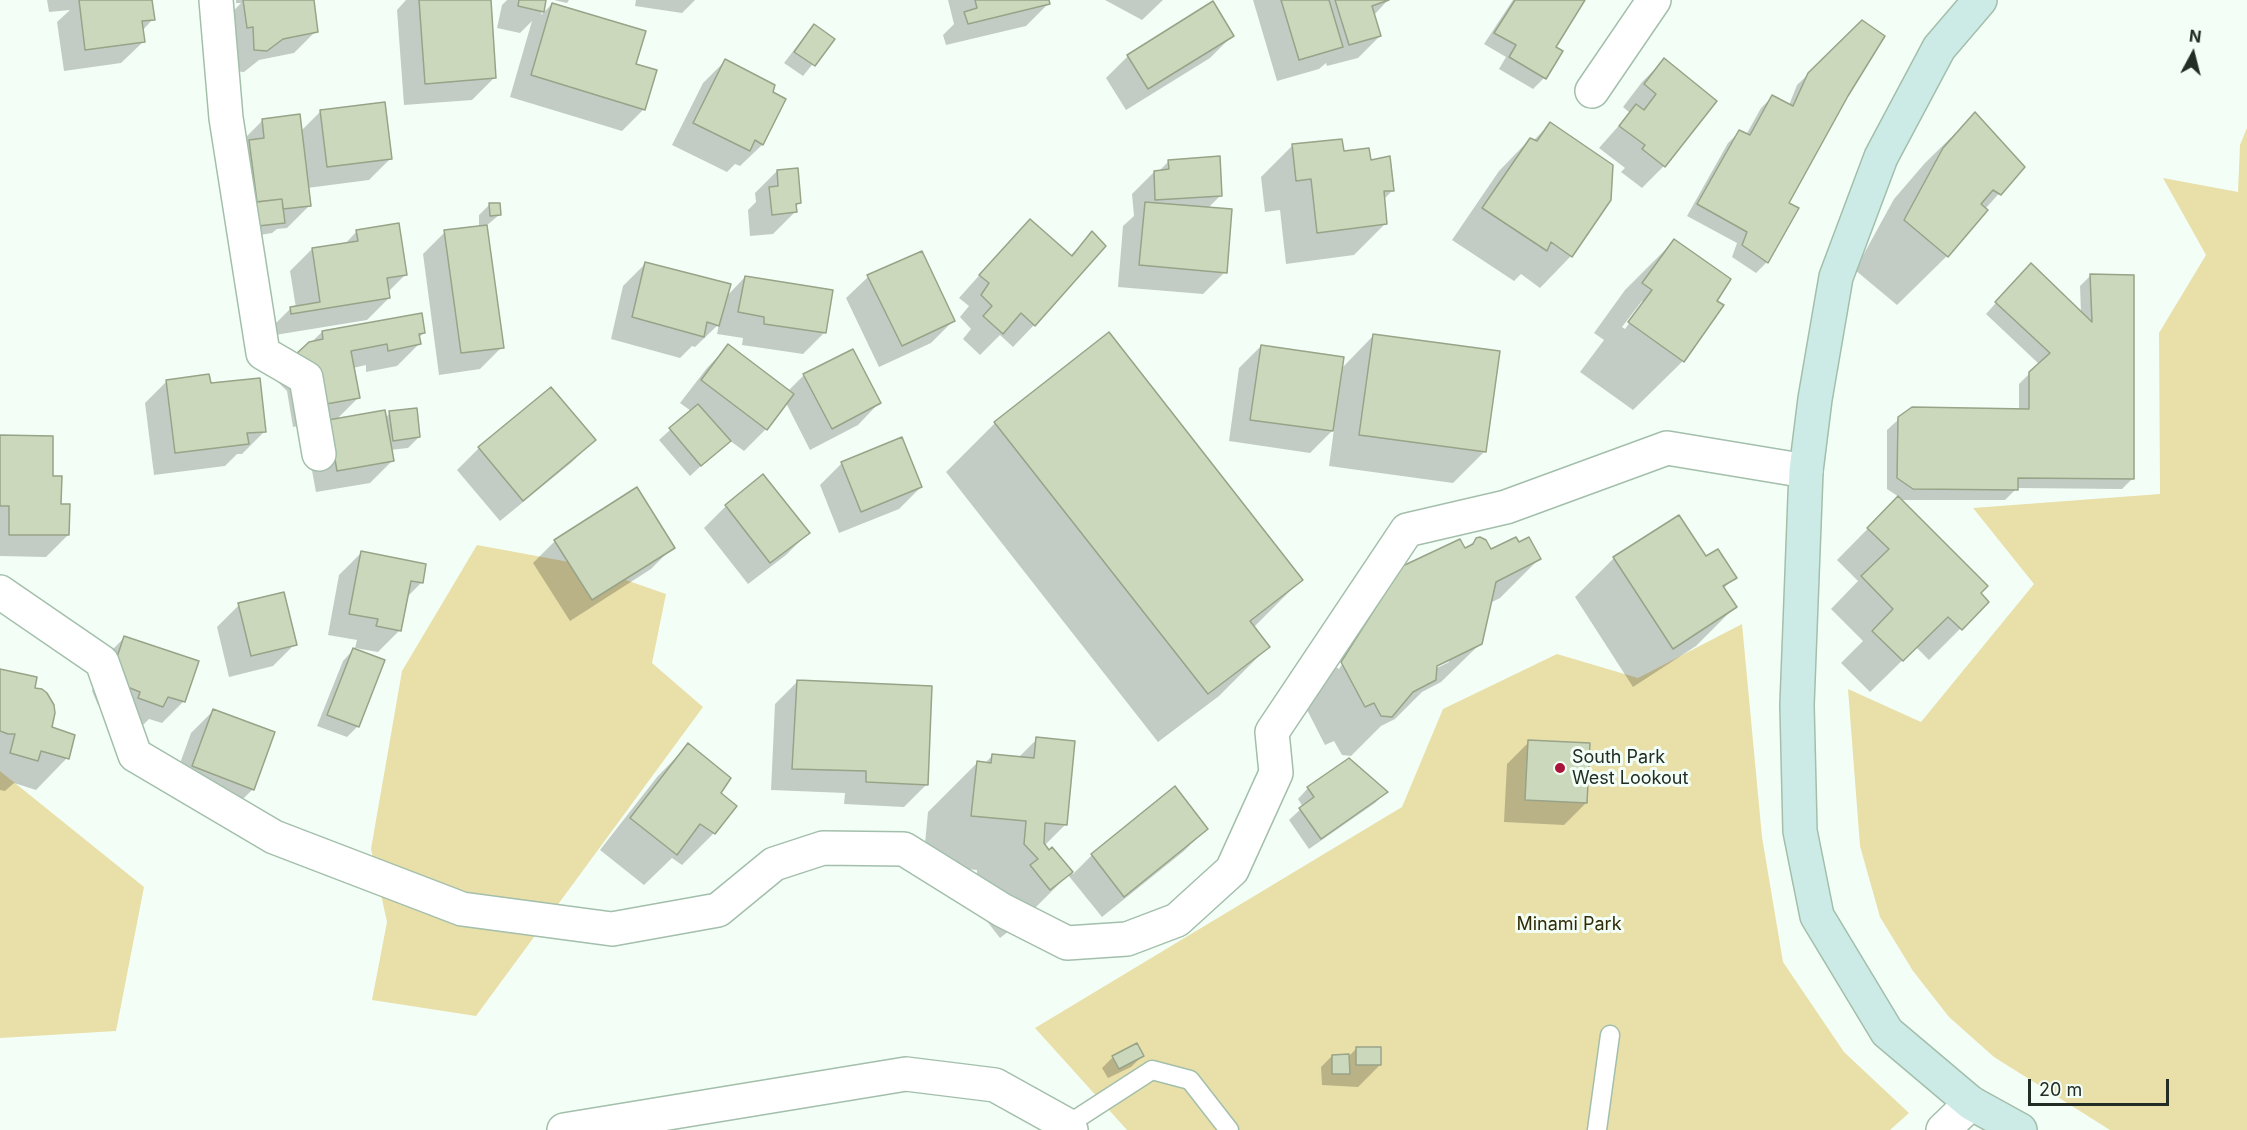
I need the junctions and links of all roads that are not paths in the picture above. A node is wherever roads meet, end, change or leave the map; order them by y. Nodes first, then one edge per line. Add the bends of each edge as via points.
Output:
1 (216, 0) edge
2 (1654, 0) edge
3 (1980, 0) edge
4 (1592, 91) dead end
5 (319, 454) dead end
6 (1806, 471) junction
7 (0, 592) edge
8 (1610, 1035) dead end
9 (1971, 1102) junction
10 (1069, 1127) edge
11 (564, 1130) edge
12 (1229, 1130) edge
13 (1597, 1130) edge
14 (1943, 1130) edge
15 (2020, 1130) edge

1 - 5 street via 226,118 262,352 306,378
2 - 4 street
3 - 6 street via 1938,48 1881,157 1836,277
6 - 7 street via 1666,448 1506,507 1407,530 1272,732 1276,773 1232,870 1178,920 1127,939 1067,943 1002,910 903,849 823,848 774,864 718,910 612,928 462,909 274,837 135,755 102,662
6 - 9 street via 1797,728 1800,831 1817,916 1887,1032
8 - 13 lane
9 - 14 street
9 - 15 street
10 - 11 street via 995,1085 906,1074
10 - 12 lane via 1152,1070 1190,1080

